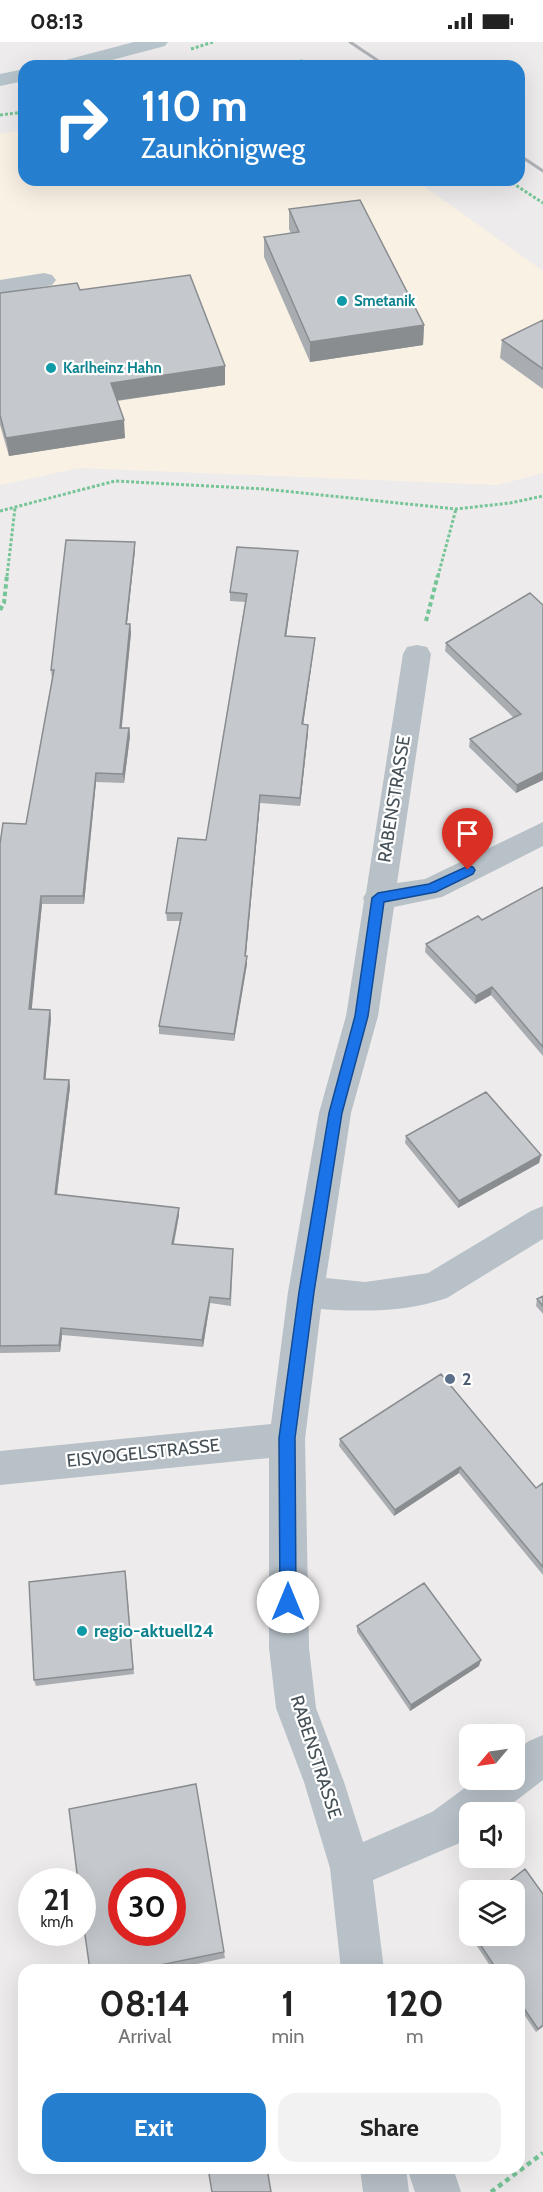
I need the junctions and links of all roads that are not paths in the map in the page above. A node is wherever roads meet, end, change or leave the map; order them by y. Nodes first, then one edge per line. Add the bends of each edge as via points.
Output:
1 (158, 42) edge
2 (88, 60) edge
3 (18, 76) edge
4 (0, 80) edge
5 (44, 280) dead end
6 (0, 287) edge
7 (417, 654) road end
8 (543, 833) edge
9 (378, 898) junction
10 (543, 1221) edge
11 (306, 1292) junction
12 (287, 1438) junction
13 (0, 1468) edge
14 (543, 1755) edge
15 (525, 1769) edge
16 (497, 1790) edge
17 (351, 1868) junction
18 (362, 1964) edge
19 (384, 2174) edge
20 (432, 2174) edge
21 (386, 2192) edge
22 (438, 2192) edge

1 - 2 street
3 - 4 street
5 - 6 street
7 - 9 street, RABENSTRASSE
8 - 9 street via 431,889
9 - 11 street, RABENSTRASSE via 362,1016 335,1113
10 - 11 street via 435,1287 365,1297
11 - 12 street, RABENSTRASSE
12 - 13 street, EISVOGELSTRASSE
12 - 17 street, RABENSTRASSE via 289,1648 296,1708
14 - 15 street
16 - 17 street via 447,1827
17 - 18 street, RABENSTRASSE
19 - 21 street
20 - 22 street

